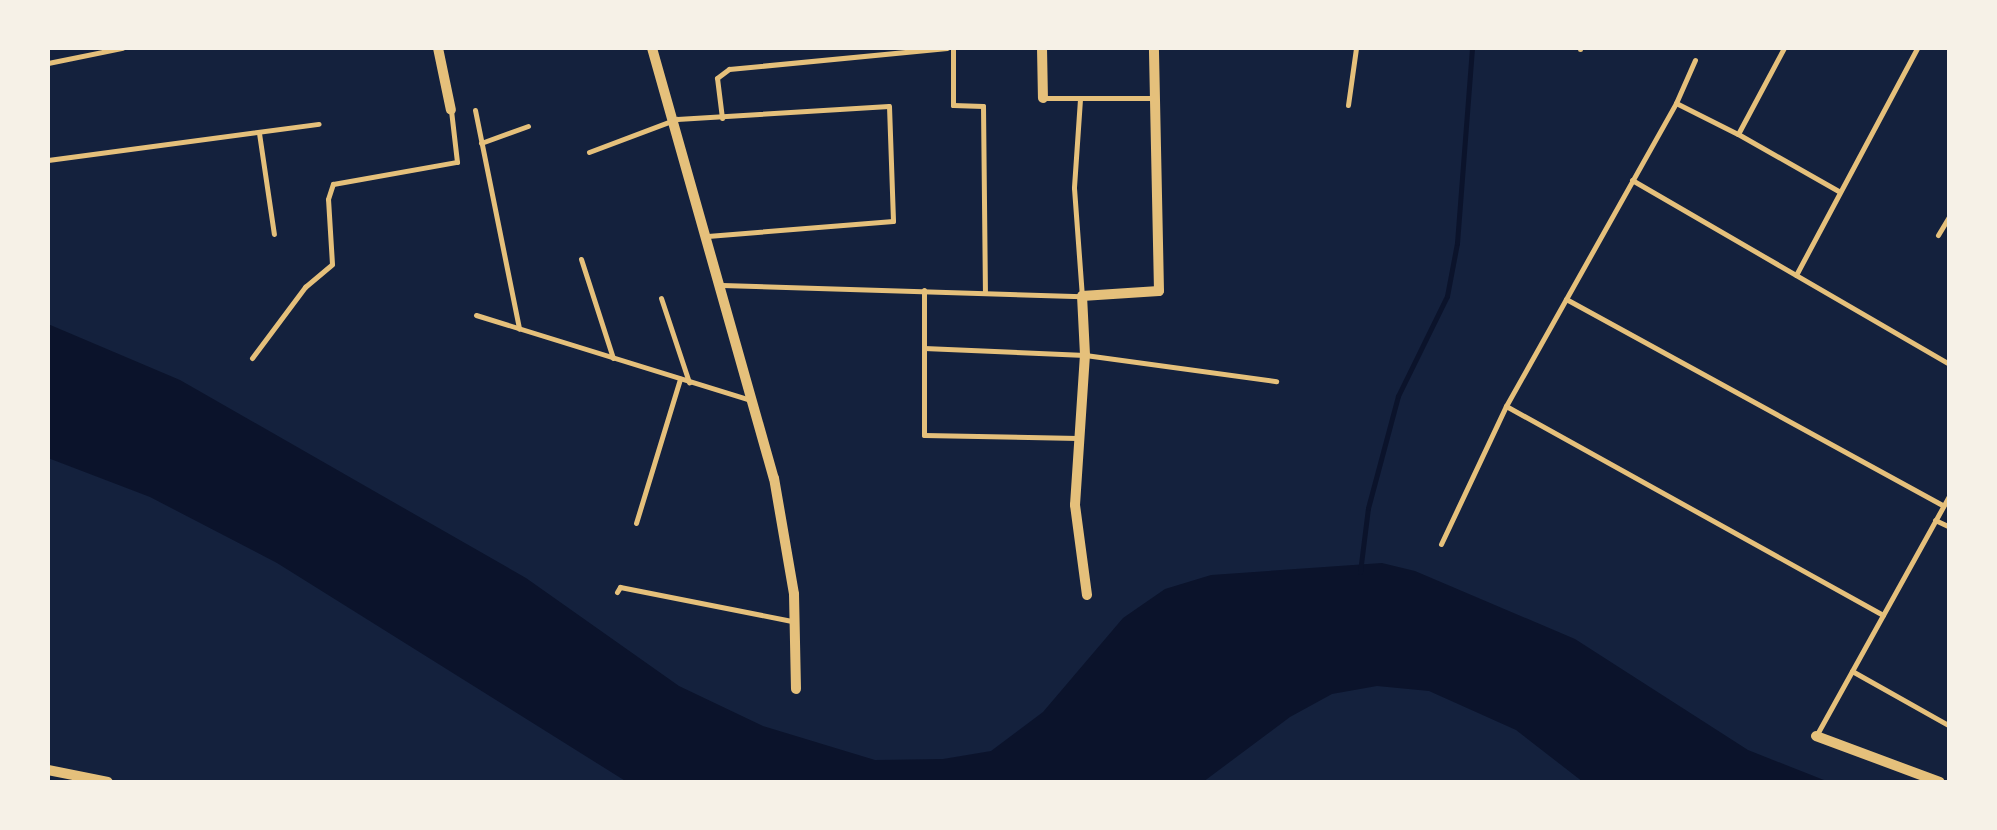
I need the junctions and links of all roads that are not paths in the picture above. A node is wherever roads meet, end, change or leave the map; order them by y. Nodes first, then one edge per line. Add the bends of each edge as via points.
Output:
1 (122, 48) edge
2 (438, 48) edge
3 (652, 48) edge
4 (950, 48) edge
5 (1042, 48) edge
6 (1154, 48) edge
7 (1356, 48) edge
8 (1784, 48) edge
9 (1916, 48) edge
10 (1695, 60) dead end
11 (48, 64) edge
12 (1042, 98) joint
13 (1080, 98) junction
14 (1154, 98) junction
15 (1676, 103) junction
16 (1348, 105) dead end
17 (451, 110) joint
18 (474, 110) dead end
19 (722, 118) junction
20 (676, 119) junction
21 (319, 124) dead end
22 (528, 126) dead end
23 (259, 133) junction
24 (1738, 134) junction
25 (481, 143) junction
26 (589, 152) dead end
27 (48, 160) edge
28 (1632, 180) junction
29 (1840, 192) junction
30 (1950, 215) edge
31 (274, 234) dead end
32 (1938, 235) dead end
33 (708, 236) junction
34 (581, 259) dead end
35 (1796, 275) junction
36 (722, 285) junction
37 (924, 290) junction
38 (985, 290) junction
39 (1082, 296) junction
40 (661, 298) dead end
41 (1566, 299) junction
42 (476, 315) dead end
43 (519, 329) junction
44 (924, 348) junction
45 (1085, 355) junction
46 (252, 358) dead end
47 (613, 358) junction
48 (1950, 364) edge
49 (680, 379) junction
50 (1276, 381) dead end
51 (690, 382) junction
52 (753, 401) junction
53 (1506, 406) junction
54 (1078, 438) junction
55 (1950, 494) edge
56 (1943, 505) junction
57 (1935, 520) junction
58 (636, 523) dead end
59 (1950, 528) edge
60 (1442, 544) dead end
61 (617, 592) dead end
62 (1087, 596) dead end
63 (1882, 615) junction
64 (795, 621) junction
65 (1852, 672) junction
66 (796, 689) dead end
67 (1950, 726) edge
68 (1816, 736) joint
69 (48, 770) edge
70 (108, 782) edge
71 (1940, 782) edge

1 - 11 lane
2 - 17 street
3 - 20 street
4 - 19 lane via 730,69 717,78
4 - 38 lane via 953,106 982,106
5 - 12 street
6 - 14 street
7 - 16 lane
8 - 24 lane
9 - 29 lane
10 - 15 lane
12 - 13 lane
13 - 14 lane
13 - 39 lane via 1074,188
14 - 39 street via 1159,291
15 - 24 lane
15 - 28 lane
17 - 46 lane via 457,162 333,184 332,264 298,295
18 - 25 lane
19 - 20 lane
19 - 33 lane via 889,106 893,221
20 - 26 lane
20 - 33 street
21 - 23 lane
22 - 25 lane
23 - 27 lane
23 - 31 lane
24 - 29 lane
25 - 43 lane
28 - 35 lane
28 - 41 lane
29 - 35 lane
30 - 32 lane
33 - 36 street
34 - 47 lane
35 - 48 lane
36 - 37 lane
36 - 52 street
37 - 38 lane
37 - 44 lane
38 - 39 lane
39 - 45 street
40 - 51 lane
41 - 53 lane
41 - 56 lane
42 - 43 lane
43 - 47 lane
44 - 45 lane
44 - 54 lane via 924,435
45 - 50 lane
45 - 54 street
47 - 49 lane
49 - 51 lane
49 - 58 lane
51 - 52 lane
52 - 64 street via 774,478
53 - 60 lane
53 - 63 lane
54 - 62 street via 1075,505
55 - 56 lane
56 - 57 lane
57 - 59 lane
57 - 63 lane
61 - 64 lane via 620,587
63 - 65 lane
64 - 66 street
65 - 67 lane
65 - 68 lane
68 - 71 street
69 - 70 street

